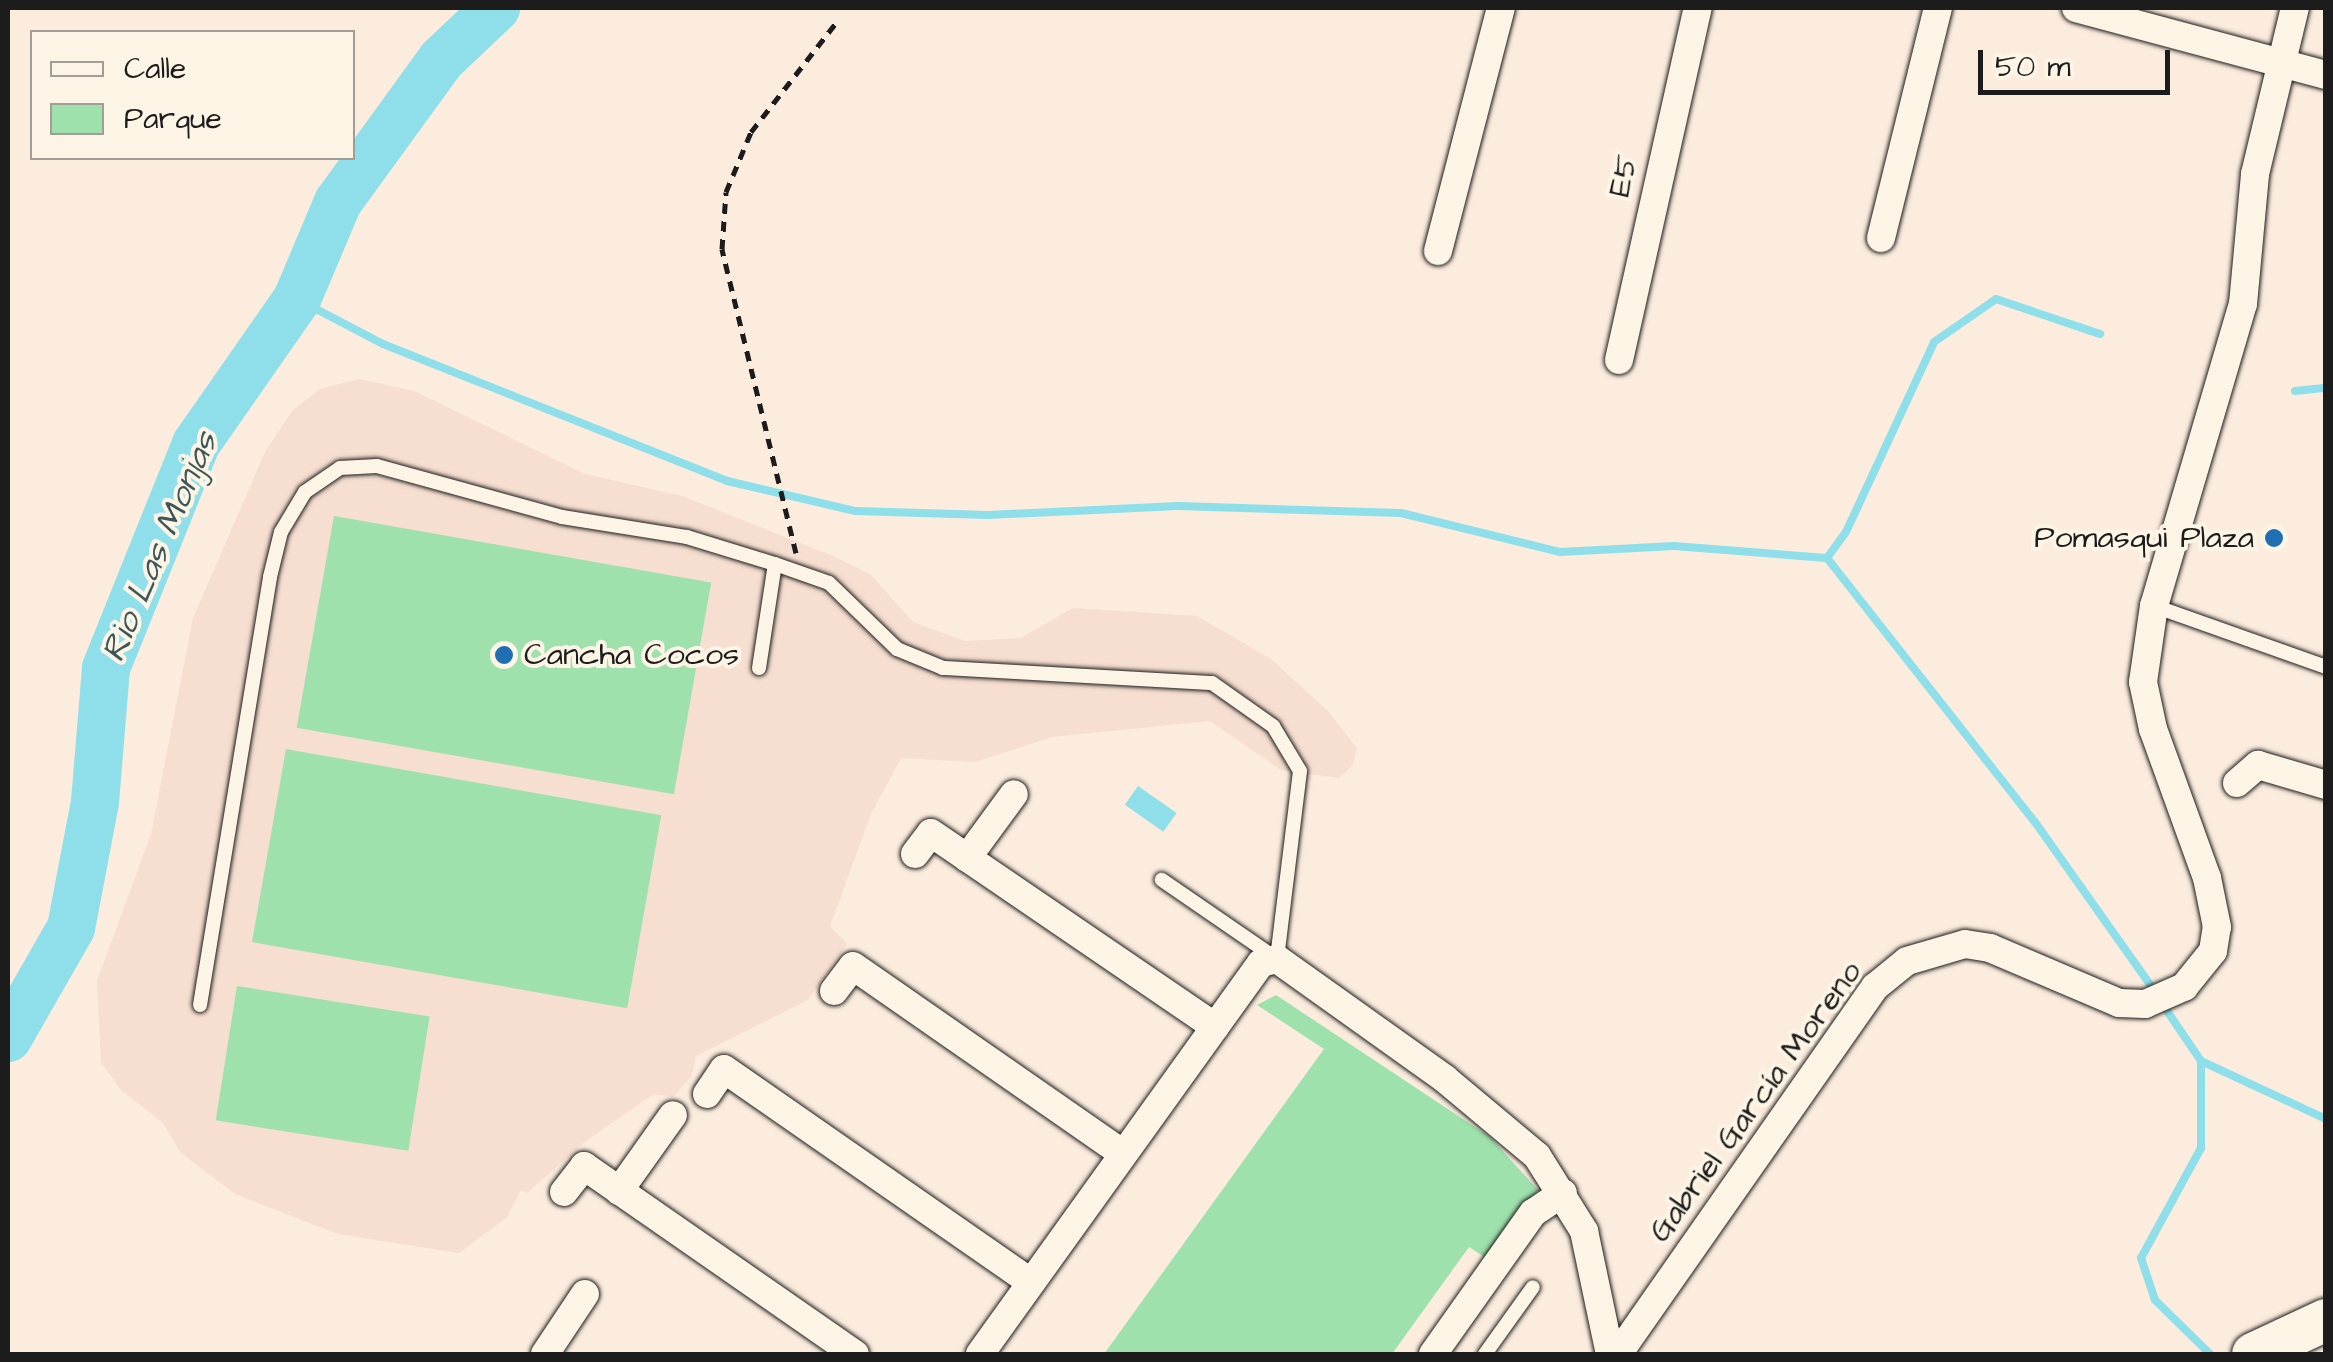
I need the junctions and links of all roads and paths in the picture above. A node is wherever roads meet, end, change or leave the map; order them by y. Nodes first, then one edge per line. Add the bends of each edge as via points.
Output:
1 (1501, 8) edge
2 (1698, 8) edge
3 (1938, 8) edge
4 (2076, 8) edge
5 (2295, 8) edge
6 (835, 24) dead end
7 (2280, 63) junction
8 (2326, 76) edge
9 (1881, 238) dead end
10 (1438, 251) dead end
11 (1619, 360) dead end
12 (775, 564) junction
13 (799, 570) junction
14 (2154, 606) junction
15 (2326, 667) edge
16 (759, 668) dead end
17 (2237, 782) dead end
18 (2326, 785) edge
19 (1014, 794) dead end
20 (915, 854) dead end
21 (967, 858) junction
22 (1162, 880) dead end
23 (1277, 958) junction
24 (834, 991) dead end
25 (200, 1005) dead end
26 (1215, 1026) junction
27 (707, 1094) dead end
28 (673, 1116) dead end
29 (1122, 1154) junction
30 (619, 1191) junction
31 (564, 1192) dead end
32 (1563, 1193) junction
33 (1030, 1282) junction
34 (1532, 1287) dead end
35 (585, 1294) dead end
36 (2326, 1320) edge
37 (545, 1354) edge
38 (856, 1354) edge
39 (980, 1354) edge
40 (1433, 1354) edge
41 (1484, 1354) edge
42 (1610, 1354) edge
43 (1618, 1354) edge
44 (2253, 1354) edge

1 - 10 street
2 - 11 street, E5
3 - 9 street
4 - 7 street
5 - 7 street
6 - 13 path via 751,132 726,192 722,249
7 - 8 street
7 - 14 street, Gabriel García Moreno via 2255,174 2243,304
12 - 13 lane
12 - 16 lane
12 - 25 lane via 687,537 562,517 377,466 340,468 305,492 281,532 270,576
13 - 23 lane via 829,583 897,649 943,668 1212,683 1273,726 1300,770
14 - 15 lane
14 - 43 street, Gabriel García Moreno via 2145,699 2207,878 2217,938 2206,965 2171,994 2132,1004 1990,948 1964,944 1907,962 1875,987
17 - 18 street via 2258,765
19 - 21 street
20 - 21 street via 931,833
21 - 26 street
22 - 23 lane
23 - 26 street via 1261,963
23 - 32 street via 1446,1079 1537,1156
24 - 29 street via 853,966
26 - 29 street
27 - 33 street via 724,1069
28 - 30 street
29 - 33 street
30 - 31 street via 584,1166
30 - 38 street
32 - 40 street via 1533,1213
32 - 42 street via 1595,1262
33 - 39 street
34 - 41 lane
35 - 37 street
36 - 44 main road

